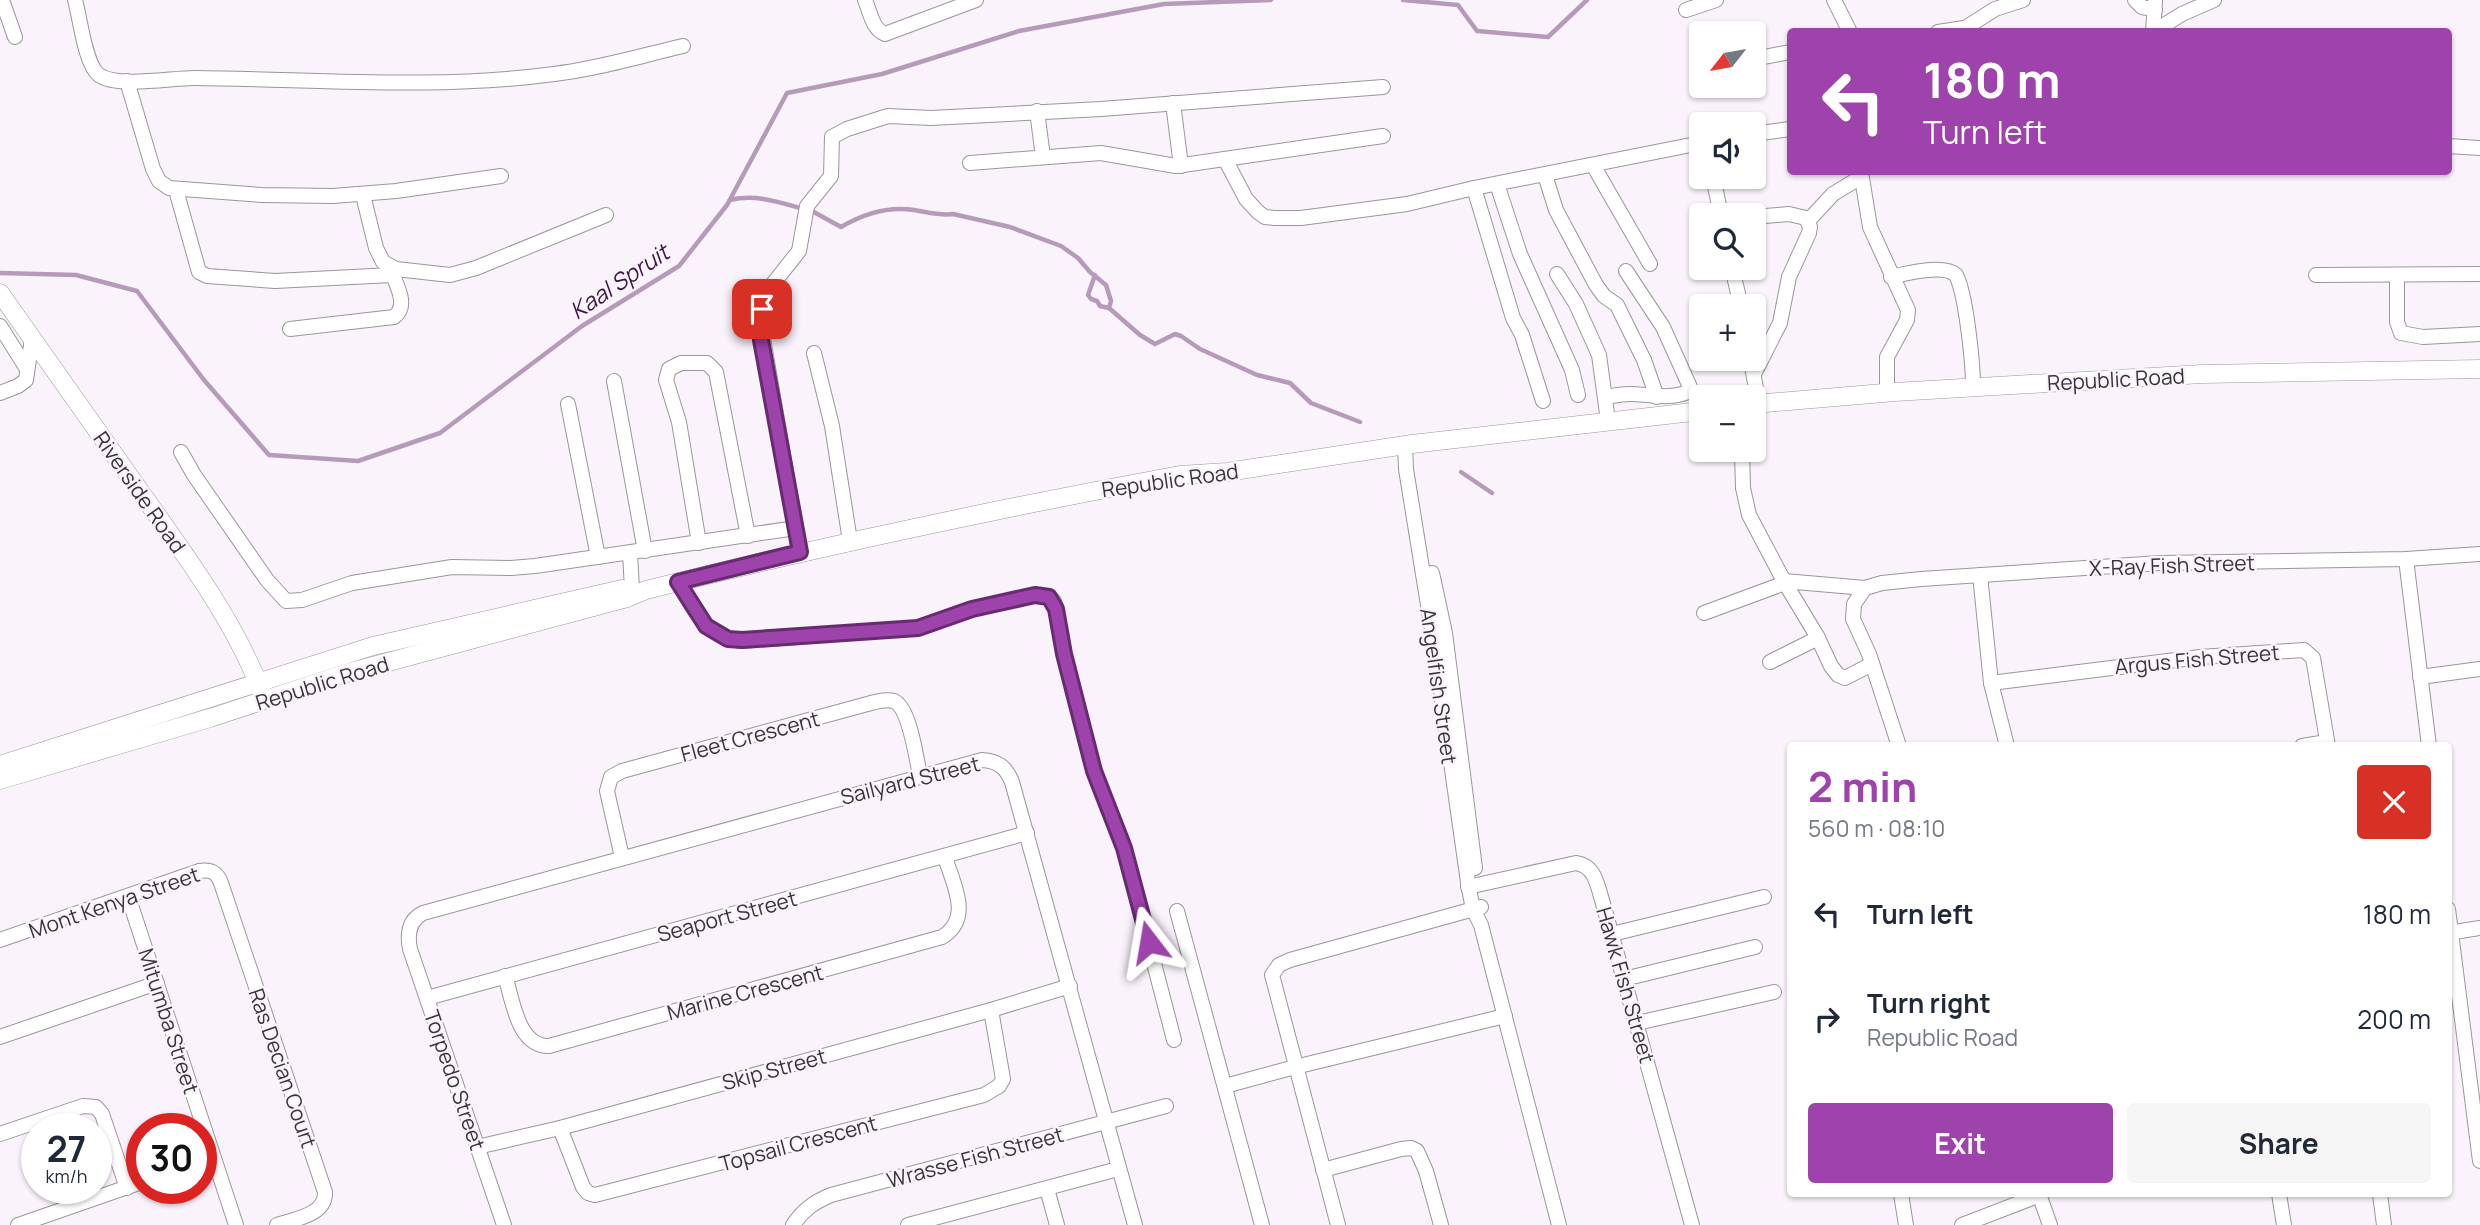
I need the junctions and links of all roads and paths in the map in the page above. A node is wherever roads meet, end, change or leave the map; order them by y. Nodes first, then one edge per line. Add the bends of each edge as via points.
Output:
1 (2, 0) edge
2 (75, 0) edge
3 (865, 0) edge
4 (976, 0) edge
5 (1716, 0) edge
6 (1834, 0) edge
7 (2021, 0) edge
8 (2135, 0) edge
9 (2214, 0) edge
10 (2155, 5) edge
11 (1686, 10) dead end
12 (1848, 28) edge
13 (1965, 28) edge
14 (2153, 28) edge
15 (2159, 28) edge
16 (15, 37) dead end
17 (683, 46) dead end
18 (1787, 53) edge
19 (1766, 57) edge
20 (127, 81) junction
21 (1383, 87) dead end
22 (1173, 103) junction
23 (1037, 111) junction
24 (1787, 129) edge
25 (1766, 132) edge
26 (1383, 136) dead end
27 (1689, 145) edge
28 (2452, 146) edge
29 (2480, 148) edge
30 (1043, 157) junction
31 (1225, 159) junction
32 (970, 163) dead end
33 (1592, 165) junction
34 (1181, 166) junction
35 (1545, 175) junction
36 (1860, 175) edge
37 (1861, 175) edge
38 (501, 176) dead end
39 (1497, 184) junction
40 (1474, 188) junction
41 (176, 190) junction
42 (363, 195) junction
43 (606, 215) dead end
44 (1766, 216) edge
45 (1808, 221) junction
46 (1650, 264) dead end
47 (391, 271) junction
48 (1626, 271) dead end
49 (1557, 274) dead end
50 (2480, 274) edge
51 (2316, 275) dead end
52 (2396, 275) junction
53 (1891, 277) junction
54 (0, 293) edge
55 (290, 329) dead end
56 (3, 334) edge
57 (2480, 334) edge
58 (32, 338) junction
59 (814, 353) dead end
60 (27, 369) junction
61 (2480, 369) edge
62 (1753, 371) edge
63 (1754, 374) junction
64 (614, 381) dead end
65 (1755, 385) edge
66 (1973, 387) junction
67 (0, 393) edge
68 (1887, 393) junction
69 (1578, 395) dead end
70 (1605, 397) junction
71 (1657, 397) junction
72 (1543, 401) dead end
73 (1766, 403) edge
74 (568, 404) dead end
75 (1689, 412) edge
76 (1608, 421) junction
77 (1408, 444) junction
78 (181, 452) dead end
79 (1743, 462) edge
80 (796, 528) junction
81 (748, 536) junction
82 (850, 541) junction
83 (699, 543) junction
84 (637, 552) junction
85 (800, 552) junction
86 (2480, 554) edge
87 (598, 557) junction
88 (2406, 559) junction
89 (1980, 575) junction
90 (678, 582) junction
91 (1785, 582) junction
92 (1865, 588) junction
93 (639, 590) junction
94 (1704, 612) dead end
95 (1818, 638) junction
96 (1770, 662) dead end
97 (1872, 664) junction
98 (2480, 669) edge
99 (2420, 677) junction
100 (257, 681) junction
101 (1991, 682) junction
102 (265, 700) junction
103 (1898, 742) edge
104 (2006, 742) edge
105 (2328, 742) edge
106 (2428, 742) edge
107 (0, 765) edge
108 (920, 775) junction
109 (0, 780) edge
110 (1027, 833) junction
111 (622, 857) junction
112 (945, 857) junction
113 (221, 883) joint
114 (1473, 886) junction
115 (128, 896) junction
116 (1764, 897) dead end
117 (1477, 908) junction
118 (1177, 911) dead end
119 (2480, 928) edge
120 (2452, 932) edge
121 (409, 934) joint
122 (1612, 934) junction
123 (0, 940) edge
124 (1755, 947) dead end
125 (2452, 954) edge
126 (505, 976) junction
127 (1624, 979) junction
128 (157, 983) junction
129 (1070, 986) junction
130 (1774, 992) dead end
131 (427, 999) junction
132 (991, 1010) junction
133 (1505, 1016) junction
134 (1637, 1023) junction
135 (0, 1038) edge
136 (1174, 1040) dead end
137 (1295, 1067) junction
138 (1224, 1086) junction
139 (1166, 1106) dead end
140 (194, 1113) edge
141 (1107, 1121) junction
142 (560, 1128) junction
143 (0, 1134) edge
144 (478, 1147) junction
145 (2480, 1161) edge
146 (1118, 1169) junction
147 (1324, 1170) junction
148 (217, 1182) edge
149 (126, 1185) edge
150 (126, 1188) edge
151 (1047, 1189) junction
152 (1901, 1197) edge
153 (2032, 1197) edge
154 (2041, 1197) edge
155 (2279, 1197) edge
156 (2380, 1197) edge
157 (18, 1225) edge
158 (236, 1225) edge
159 (277, 1225) edge
160 (504, 1225) edge
161 (793, 1225) edge
162 (908, 1225) edge
163 (1057, 1225) edge
164 (1135, 1225) edge
165 (1262, 1225) edge
166 (1338, 1225) edge
167 (1441, 1225) edge
168 (1559, 1225) edge
169 (1692, 1225) edge
170 (1906, 1225) edge
171 (1962, 1225) edge
172 (2050, 1225) edge
173 (2284, 1225) edge
174 (2384, 1225) edge

1 - 16 street
2 - 20 street via 94,70 106,78
3 - 4 street via 875,26 885,34
5 - 11 street
6 - 12 street
7 - 13 street
8 - 10 street via 2142,7
9 - 15 street
10 - 14 street
17 - 20 street via 578,71 483,80
18 - 19 street
20 - 41 street via 153,169 163,185
21 - 22 street
22 - 23 street
22 - 34 street
23 - 30 street
23 - 80 street via 888,116 832,137 831,176 807,206 799,251 772,285 760,321
24 - 25 street
26 - 31 street
27 - 33 street
28 - 29 street
30 - 32 street
30 - 34 street via 1101,153
31 - 34 street
31 - 40 street via 1252,208 1265,217 1301,218 1407,204
33 - 35 street
33 - 46 street
35 - 39 street
35 - 71 street via 1556,210 1596,285 1617,305
36 - 45 street via 1833,194
37 - 53 street via 1870,227
38 - 42 street
39 - 40 street
39 - 69 street via 1520,254 1572,370
40 - 72 street
41 - 42 street
41 - 47 street via 200,272 207,276 275,281
42 - 47 street via 376,248
43 - 47 street via 462,272
44 - 45 street via 1801,215
45 - 63 street via 1809,236 1789,278 1780,323
47 - 55 street via 402,306 394,317
48 - 71 street via 1663,327 1690,386 1685,394
49 - 70 street via 1591,336
50 - 52 street
51 - 52 street
52 - 57 street via 2401,333 2423,337
53 - 66 street via 1921,269 1948,270 1956,275
53 - 68 street via 1908,310 1887,357
54 - 58 street, Riverside Road
56 - 60 street
58 - 60 street
58 - 100 street, Riverside Road via 223,614
59 - 82 street via 832,426
60 - 67 street via 22,384
61 - 66 street, Republic Road via 2202,374
62 - 63 street
63 - 65 street
64 - 84 street
66 - 68 street, Republic Road
68 - 73 street, Republic Road
70 - 71 street
70 - 76 street
74 - 87 street
75 - 76 street, Republic Road
76 - 77 street, Republic Road
77 - 82 street, Republic Road via 1180,475
77 - 114 street, Angelfish Street via 1445,633
78 - 87 street via 286,601 352,583 452,566 511,568
79 - 91 street via 1745,502
80 - 81 street
80 - 85 street
81 - 83 street
81 - 83 street via 716,372 707,363 681,363 669,369 666,380 679,422
82 - 85 street, Republic Road
83 - 84 street
84 - 87 street
84 - 93 street
85 - 90 street, Republic Road
86 - 88 street, X-Ray Fish Street
88 - 89 street, X-Ray Fish Street via 2160,564
88 - 99 street
89 - 92 street, X-Ray Fish Street
89 - 101 street
90 - 93 street, Republic Road
90 - 136 street via 706,626 728,639 742,640 918,628 972,609 1035,595 1049,597 1056,609 1094,771 1124,848
91 - 92 street, X-Ray Fish Street
91 - 94 street
91 - 95 street
92 - 97 street via 1852,613
93 - 100 street, Republic Road via 605,592 446,627
93 - 102 street, Republic Road via 627,598 372,666
95 - 96 street
95 - 97 street via 1840,677
97 - 103 street
98 - 99 street
99 - 106 street
100 - 102 street, Riverside Road
100 - 107 street, Republic Road
101 - 104 street
101 - 105 street, Argus Fish Street via 2200,657 2304,650 2313,659
102 - 109 street, Republic Road
108 - 110 street, Sailyard Street via 982,760 997,763 1008,772
108 - 111 street, Sailyard Street
108 - 111 street, Fleet Crescent via 905,712 888,700 635,768 611,777 607,786
110 - 112 street, Seaport Street
110 - 129 street, Sailyard Street
111 - 121 street, Sailyard Street via 423,913 414,919
112 - 126 street, Seaport Street
112 - 126 street, Marine Crescent via 959,916 942,937 550,1046 532,1042 524,1032
113 - 115 street, Mont Kenya Street via 215,873 206,870
113 - 159 street, Ras Decian Court via 325,1192 318,1210
114 - 117 street, Angelfish Street
114 - 122 street, Hawk Fish Street via 1582,864 1595,878
115 - 123 street, Mont Kenya Street
115 - 128 street, Mitumba Street
116 - 122 street
117 - 133 street, Angelfish Street
117 - 137 street via 1279,965 1272,975
118 - 138 street
119 - 120 street
121 - 131 street, Torpedo Street
122 - 127 street, Hawk Fish Street
124 - 127 street
125 - 145 street
126 - 131 street, Seaport Street
127 - 134 street, Hawk Fish Street
128 - 135 street
128 - 140 street, Mitumba Street
129 - 132 street, Skip Street
129 - 141 street, Sailyard Street
130 - 134 street
131 - 144 street, Torpedo Street
132 - 142 street, Skip Street
132 - 142 street, Topsail Crescent via 1003,1079 984,1095 595,1195 583,1187
133 - 137 street
133 - 168 street, Angelfish Street
134 - 169 street, Hawk Fish Street
137 - 138 street
137 - 147 street
138 - 165 street
139 - 141 street, Wrasse Fish Street
141 - 146 street, Sailyard Street
141 - 161 street, Wrasse Fish Street via 831,1195 804,1211
142 - 144 street, Skip Street
143 - 149 street via 83,1106 96,1107
144 - 160 street, Torpedo Street
146 - 151 street
146 - 164 street, Sailyard Street
147 - 166 street
147 - 167 street via 1411,1148 1426,1171
148 - 158 street, Mitumba Street
150 - 157 street
151 - 162 street
151 - 163 street
152 - 170 street
153 - 171 street
154 - 172 street
155 - 173 street
156 - 174 street

